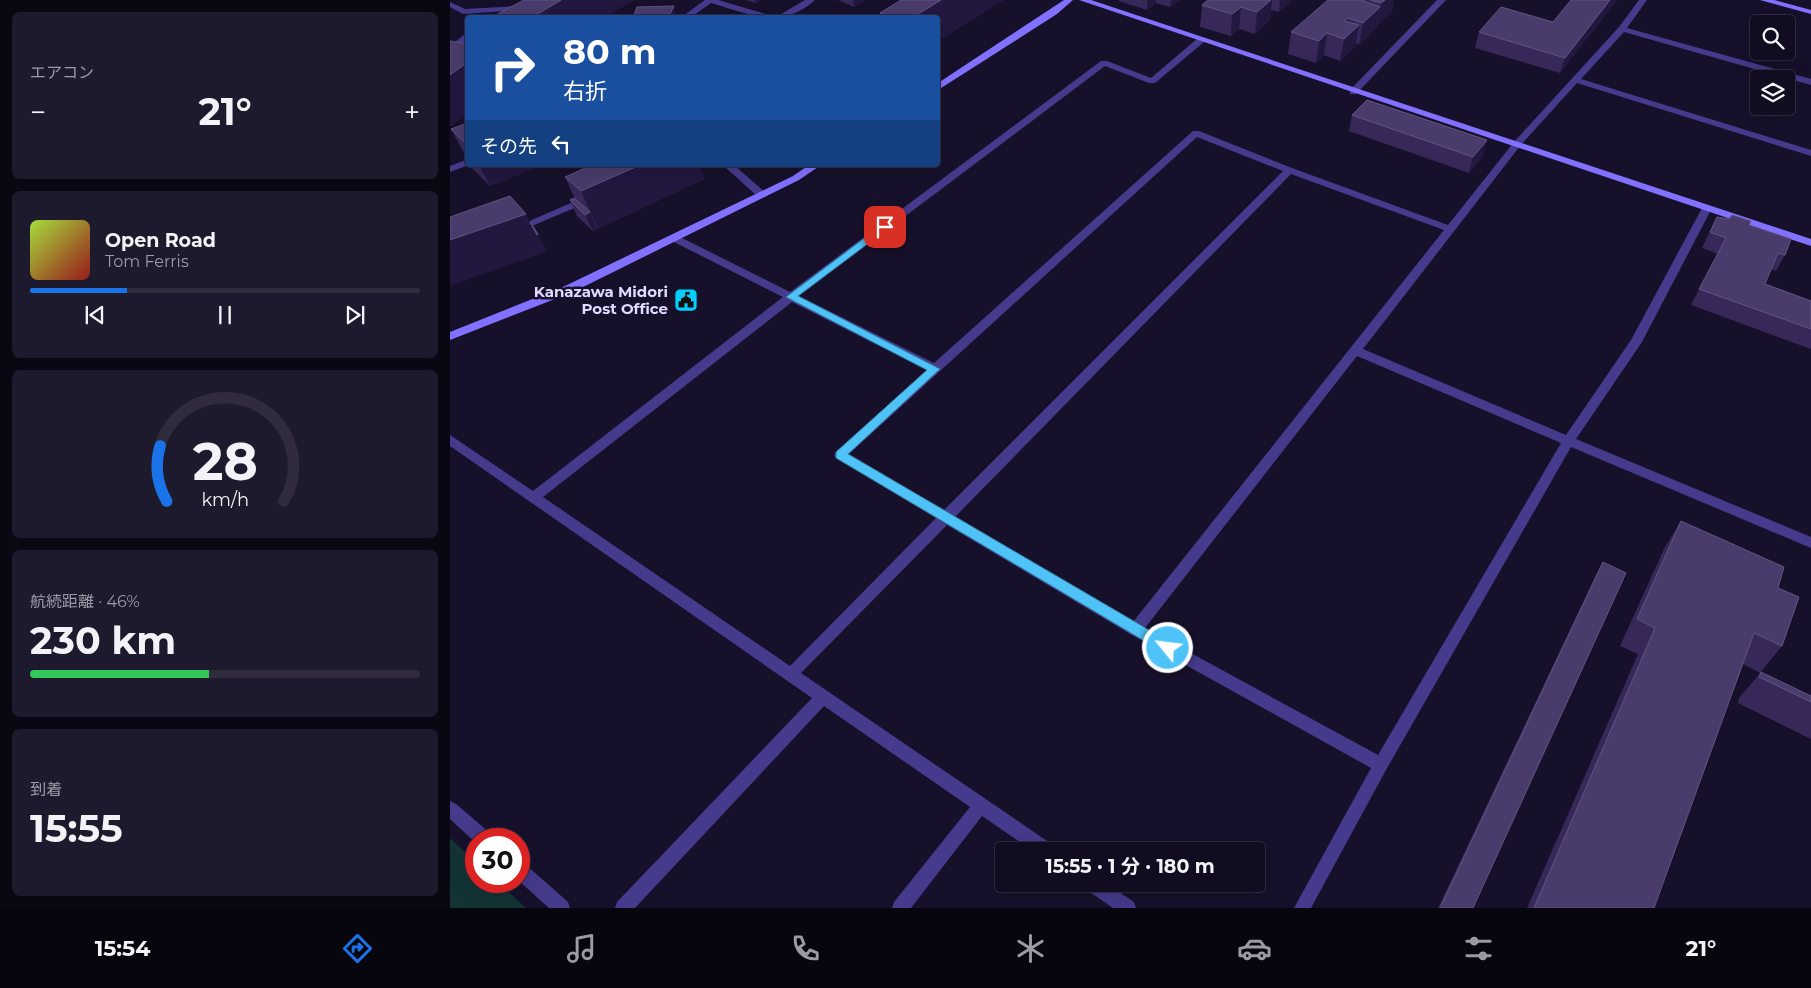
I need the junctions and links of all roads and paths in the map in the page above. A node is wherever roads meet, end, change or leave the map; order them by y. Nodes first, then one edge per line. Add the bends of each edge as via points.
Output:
1 (709, 0) edge
2 (811, 0) edge
3 (1068, 0) edge
4 (1083, 0) edge
5 (1442, 0) edge
6 (1642, 0) edge
7 (1764, 0) edge
8 (450, 4) edge
9 (1811, 12) edge
10 (507, 15) edge
11 (688, 15) edge
12 (762, 15) edge
13 (784, 15) edge
14 (1622, 29) junction
15 (1201, 40) junction
16 (465, 41) edge
17 (450, 50) edge
18 (1575, 80) junction
19 (1811, 82) edge
20 (940, 86) edge
21 (1353, 92) junction
22 (1517, 144) junction
23 (1811, 153) edge
24 (465, 163) edge
25 (730, 167) edge
26 (812, 167) edge
27 (450, 169) edge
28 (1289, 170) junction
29 (762, 195) junction
30 (595, 196) edge
31 (1708, 208) junction
32 (1450, 229) junction
33 (504, 233) edge
34 (674, 238) junction
35 (1811, 242) edge
36 (791, 297) junction
37 (450, 336) edge
38 (1355, 350) junction
39 (935, 369) junction
40 (1568, 441) junction
41 (452, 445) edge
42 (534, 497) junction
43 (946, 517) junction
44 (1811, 543) edge
45 (1135, 630) junction
46 (790, 674) junction
47 (823, 697) junction
48 (1381, 766) junction
49 (981, 805) junction
50 (450, 809) edge
51 (472, 828) edge
52 (1034, 842) edge
53 (530, 880) edge
54 (1105, 892) edge
55 (562, 908) edge
56 (623, 908) edge
57 (900, 908) edge
58 (1128, 908) edge
59 (1302, 908) edge

1 - 11 street
1 - 12 street
2 - 13 street
3 - 20 street
4 - 15 street
5 - 21 street
6 - 14 street
7 - 9 street
8 - 10 street via 463,12 523,6
14 - 18 street
14 - 19 street
15 - 21 street
15 - 36 street via 1152,81 1104,63
16 - 17 street
18 - 22 street
18 - 23 street
21 - 22 street
22 - 31 street
22 - 32 street
24 - 27 street
25 - 29 street
26 - 29 street
28 - 32 street
28 - 39 street via 1196,133
28 - 43 street
29 - 34 street
30 - 33 street
31 - 35 street
31 - 40 street via 1636,342
32 - 38 street
34 - 36 street
34 - 37 street via 569,289
36 - 39 street
36 - 42 street
38 - 40 street
38 - 45 street
39 - 43 street via 840,455
40 - 44 street
40 - 48 street
41 - 42 street
42 - 46 street
43 - 45 street
43 - 46 street
45 - 48 street
46 - 47 street
47 - 49 street
47 - 56 street
48 - 59 street
49 - 52 street
49 - 57 street
50 - 51 street
53 - 55 street
54 - 58 street

